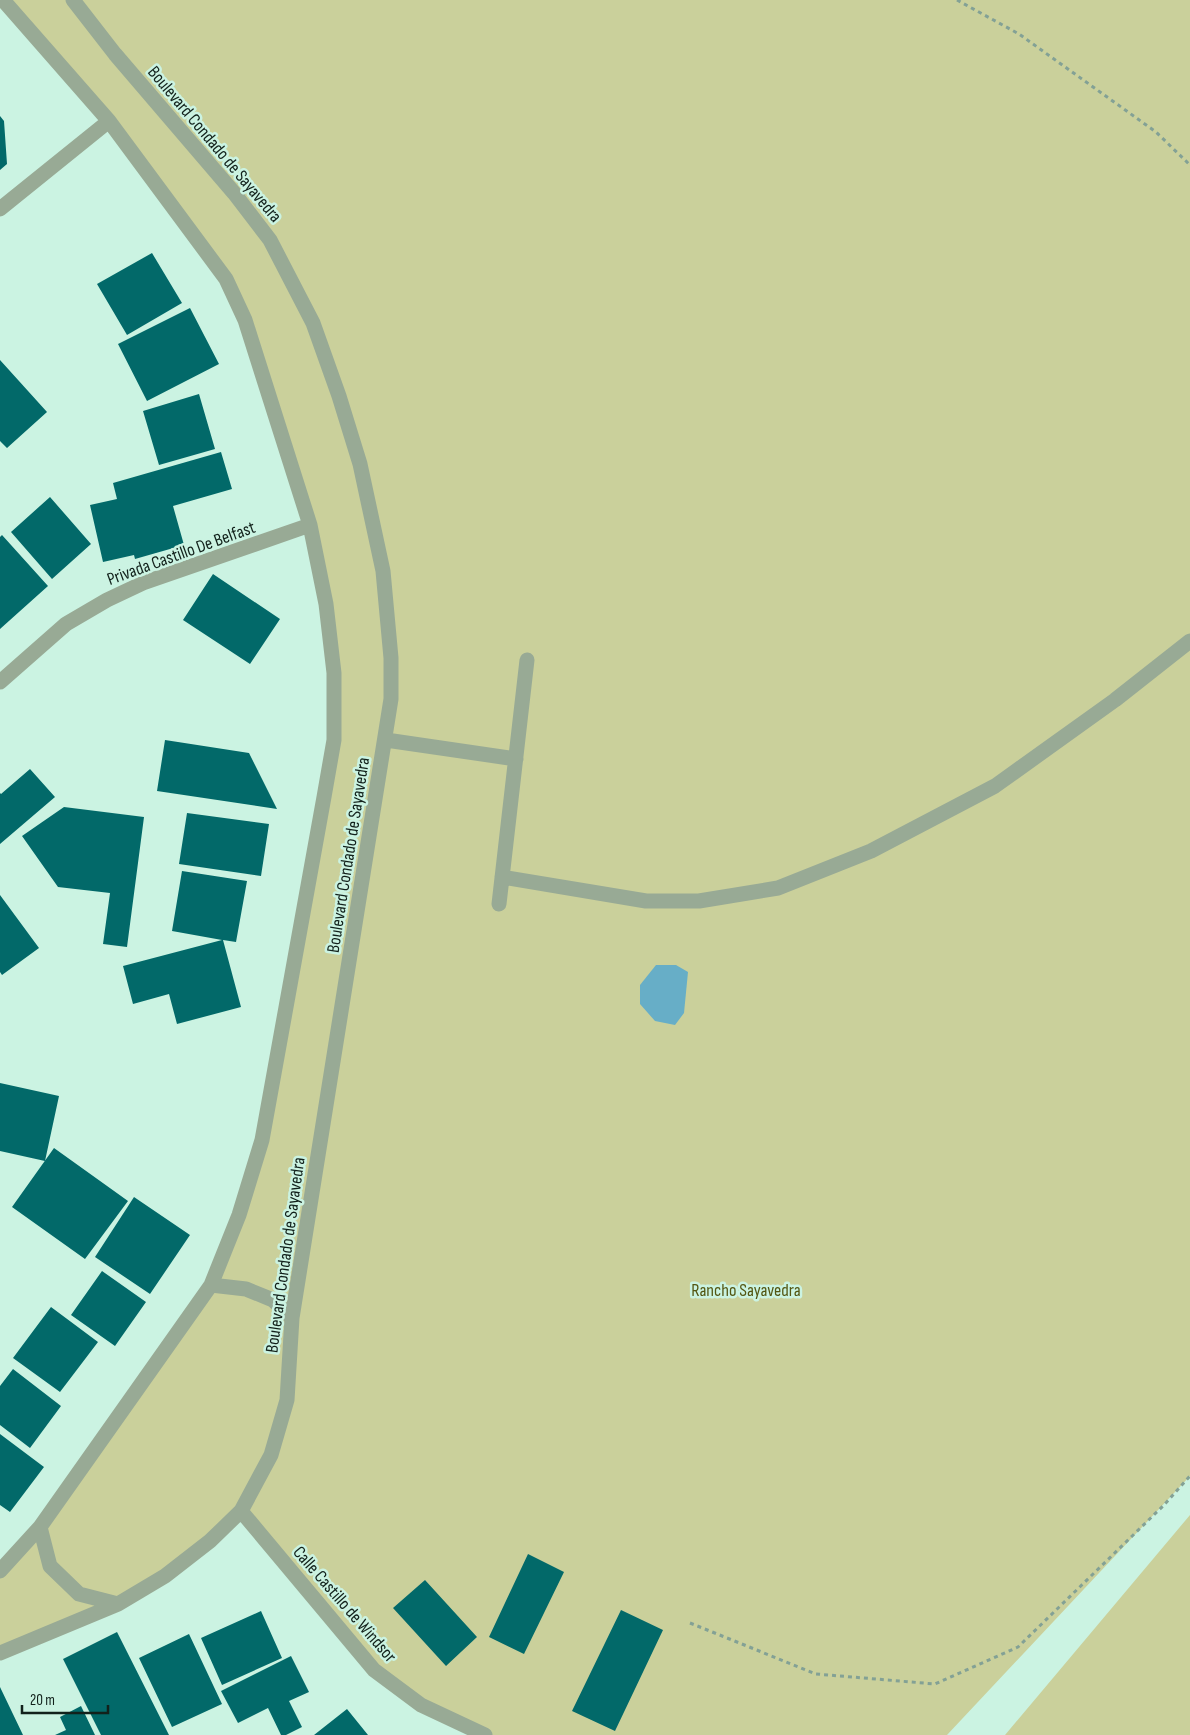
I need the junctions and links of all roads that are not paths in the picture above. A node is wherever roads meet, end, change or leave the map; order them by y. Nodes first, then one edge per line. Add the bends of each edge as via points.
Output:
1 (3, 0) edge
2 (73, 0) edge
3 (109, 121) junction
4 (0, 209) edge
5 (310, 525) junction
6 (1190, 641) edge
7 (527, 660) dead end
8 (0, 682) edge
9 (386, 740) junction
10 (516, 759) junction
11 (502, 877) junction
12 (499, 904) dead end
13 (212, 1285) junction
14 (292, 1318) junction
15 (241, 1511) junction
16 (40, 1527) junction
17 (0, 1571) edge
18 (118, 1604) junction
19 (0, 1653) edge
20 (486, 1735) edge

1 - 3 street, Boulevard Condado de Sayavedra
2 - 9 street, Boulevard Condado de Sayavedra via 270,240 313,323 360,464 383,571 391,658
3 - 4 street
3 - 5 street, Boulevard Condado de Sayavedra via 226,279 245,320
5 - 8 street, Privada Castillo De Belfast via 143,583 107,600 66,624
5 - 13 street, Boulevard Condado de Sayavedra via 326,604 334,673 334,740 262,1140 239,1215
6 - 11 street via 1115,700 995,786 871,850 778,888 699,901 646,901
7 - 10 street
9 - 10 street
9 - 14 street, Boulevard Condado de Sayavedra
10 - 11 street
11 - 12 street
13 - 14 street via 255,1292 273,1300
13 - 16 street, Boulevard Condado de Sayavedra
14 - 15 street, Boulevard Condado de Sayavedra via 287,1400 271,1455
15 - 18 street, Boulevard Condado de Sayavedra via 166,1576
15 - 20 street, Calle Castillo de Windsor via 374,1670 421,1705
16 - 17 street, Boulevard Condado de Sayavedra
16 - 18 street via 50,1566 78,1594
18 - 19 street, Boulevard Condado de Sayavedra

